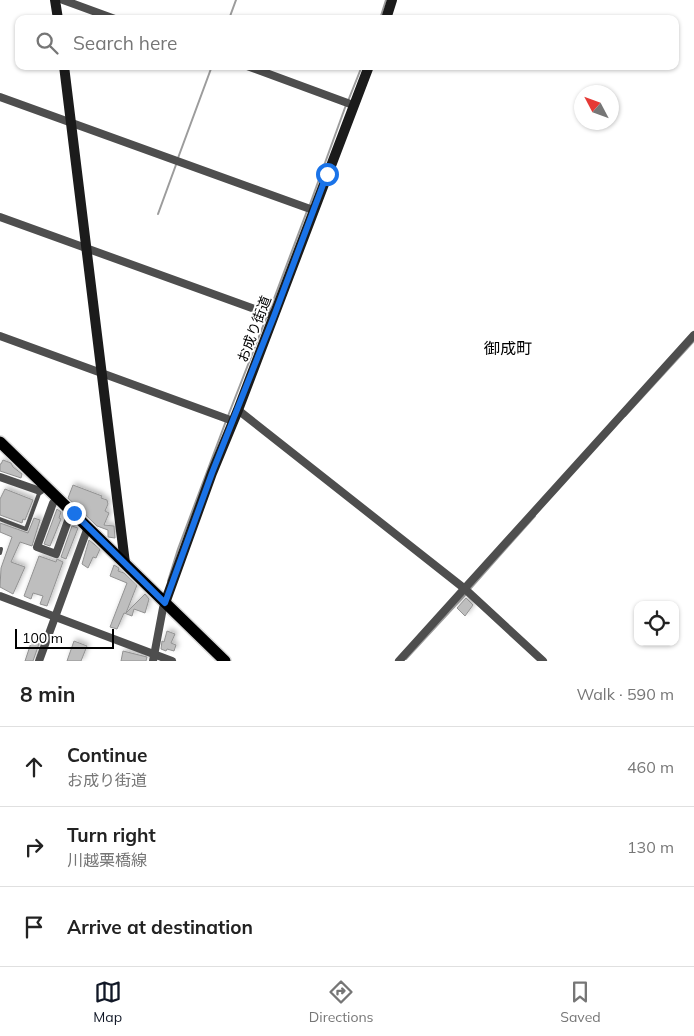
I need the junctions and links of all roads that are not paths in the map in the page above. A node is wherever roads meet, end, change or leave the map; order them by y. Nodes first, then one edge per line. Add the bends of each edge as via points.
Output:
1 (55, 0) edge
2 (63, 0) edge
3 (391, 0) edge
4 (57, 15) edge
5 (104, 15) edge
6 (387, 15) edge
7 (64, 70) edge
8 (258, 70) edge
9 (367, 70) edge
10 (0, 97) edge
11 (353, 105) junction
12 (71, 122) junction
13 (313, 210) junction
14 (0, 217) edge
15 (87, 248) junction
16 (274, 316) junction
17 (694, 335) edge
18 (0, 336) edge
19 (101, 373) junction
20 (238, 410) junction
21 (233, 421) junction
22 (0, 442) edge
23 (0, 477) edge
24 (42, 488) junction
25 (58, 498) junction
26 (74, 513) junction
27 (0, 519) edge
28 (88, 527) junction
29 (125, 563) junction
30 (464, 589) junction
31 (0, 596) edge
32 (165, 603) junction
33 (54, 617) junction
34 (153, 658) edge
35 (39, 661) edge
36 (172, 661) edge
37 (225, 661) edge
38 (399, 661) edge
39 (543, 661) edge

1 - 4 street
2 - 5 street
3 - 6 street
7 - 12 street
8 - 11 street
9 - 11 street, お成り街道
10 - 12 street
11 - 13 street, お成り街道
12 - 13 street
12 - 15 street
13 - 16 street, お成り街道
14 - 15 street
15 - 16 street
15 - 19 street
16 - 20 street, お成り街道
17 - 30 street
18 - 19 street
19 - 21 street
19 - 29 street
20 - 21 street, お成り街道
20 - 30 street
21 - 32 street, お成り街道
22 - 24 main road
23 - 24 street
24 - 25 main road
24 - 27 lane via 26,529
25 - 26 main road
25 - 26 street via 53,503 37,547 56,554 69,518
26 - 28 main road
28 - 29 main road
28 - 33 street
29 - 32 main road
30 - 38 street
30 - 39 street
31 - 33 street
32 - 34 street
32 - 37 main road
33 - 34 street
33 - 35 street
34 - 36 street

